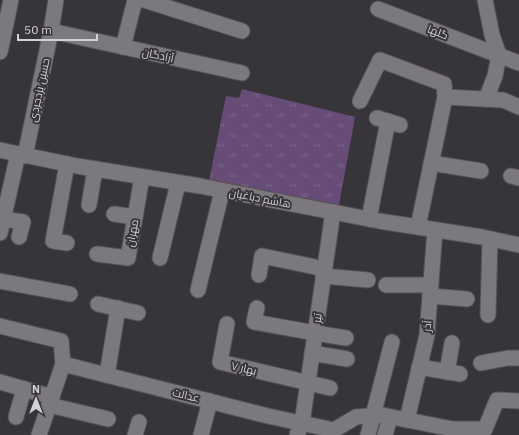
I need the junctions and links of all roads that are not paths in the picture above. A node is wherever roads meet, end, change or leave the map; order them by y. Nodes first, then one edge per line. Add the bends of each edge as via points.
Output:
1 (11, 0) edge
2 (56, 0) edge
3 (135, 0) edge
4 (144, 0) edge
5 (485, 0) edge
6 (378, 9) dead end
7 (51, 31) junction
8 (242, 31) dead end
9 (2, 33) edge
10 (124, 47) junction
11 (0, 52) edge
12 (499, 55) junction
13 (519, 63) edge
14 (242, 73) dead end
15 (445, 97) junction
16 (486, 99) junction
17 (360, 101) dead end
18 (519, 107) edge
19 (389, 121) dead end
20 (0, 150) edge
21 (21, 155) junction
22 (431, 163) junction
23 (67, 164) junction
24 (95, 169) junction
25 (481, 171) dead end
26 (142, 176) junction
27 (178, 183) junction
28 (222, 190) junction
29 (89, 205) dead end
30 (333, 212) junction
31 (114, 214) dead end
32 (135, 217) junction
33 (369, 219) junction
34 (2, 226) edge
35 (418, 227) junction
36 (435, 230) junction
37 (19, 237) dead end
38 (490, 239) junction
39 (67, 243) dead end
40 (519, 245) edge
41 (97, 254) dead end
42 (160, 258) dead end
43 (324, 272) junction
44 (259, 275) dead end
45 (368, 280) dead end
46 (0, 282) edge
47 (386, 285) dead end
48 (198, 290) dead end
49 (430, 290) junction
50 (70, 294) dead end
51 (467, 299) dead end
52 (98, 304) dead end
53 (118, 308) junction
54 (257, 308) dead end
55 (138, 313) dead end
56 (488, 315) dead end
57 (227, 323) dead end
58 (0, 326) edge
59 (315, 333) junction
60 (346, 338) dead end
61 (392, 342) dead end
62 (452, 343) dead end
63 (312, 353) junction
64 (519, 358) edge
65 (347, 359) dead end
66 (480, 363) dead end
67 (64, 364) junction
68 (420, 368) junction
69 (107, 375) junction
70 (308, 383) junction
71 (1, 385) edge
72 (330, 388) dead end
73 (24, 389) junction
74 (51, 401) junction
75 (210, 401) junction
76 (519, 401) edge
77 (372, 416) junction
78 (16, 417) dead end
79 (390, 417) junction
80 (108, 419) dead end
81 (408, 420) junction
82 (299, 429) edge
83 (435, 430) edge
84 (453, 432) edge
85 (39, 435) edge
86 (201, 435) edge
87 (368, 435) edge
88 (385, 435) edge

1 - 9 street
2 - 7 street, حسین یزدجردی
3 - 10 street
4 - 8 street
5 - 12 street
6 - 12 street, گلها
7 - 10 street, آزادگان
7 - 21 street, حسین یزدجردی
9 - 11 street
10 - 14 street, آزادگان
12 - 13 street, گلها
12 - 16 street via 496,76
15 - 16 street
15 - 17 street via 444,84 380,60
15 - 22 street
16 - 18 street via 503,100
19 - 33 street via 376,146
20 - 21 street, هاشم دباغیان
21 - 23 street, هاشم دباغیان
21 - 34 street, حسین یزدجردی
22 - 25 street
22 - 35 street
23 - 24 street, هاشم دباغیان
23 - 39 street via 53,241
24 - 26 street, هاشم دباغیان
24 - 29 street
26 - 27 street, هاشم دباغیان
26 - 32 street, مهران
27 - 28 street, هاشم دباغیان
27 - 42 street
28 - 30 street, هاشم دباغیان
28 - 48 street
30 - 33 street, هاشم دباغیان
30 - 43 street, تیر
31 - 32 street
32 - 41 street, مهران via 128,258
33 - 35 street, هاشم دباغیان
34 - 37 street via 23,222
35 - 36 street, هاشم دباغیان
36 - 38 street, هاشم دباغیان
36 - 49 street, آذر
38 - 40 street, هاشم دباغیان
38 - 56 street
43 - 44 street via 262,256
43 - 45 street
43 - 59 street, تیر
46 - 50 street
47 - 49 street
49 - 51 street
49 - 68 street, آذر via 427,335
52 - 53 street
53 - 55 street
53 - 69 street
54 - 59 street via 254,322
57 - 70 street, بهار ۷ via 220,362
58 - 67 street via 61,341
59 - 60 street
59 - 63 street, تیر
61 - 77 street
62 - 68 street via 453,373
63 - 65 street
63 - 70 street, تیر
64 - 66 street
67 - 69 street, عدالت
67 - 74 street
68 - 81 street, آذر
69 - 75 street, عدالت
70 - 72 street
70 - 82 street, تیر
71 - 73 street
73 - 74 street
73 - 78 street
74 - 80 street
74 - 85 street
75 - 82 street, عدالت
75 - 86 street
76 - 84 street, عدالت via 497,400 485,429
77 - 79 street, عدالت
77 - 82 street, عدالت via 356,417 334,430
77 - 87 street
79 - 81 street, عدالت
79 - 88 street
81 - 83 street, عدالت
83 - 84 street, عدالت

